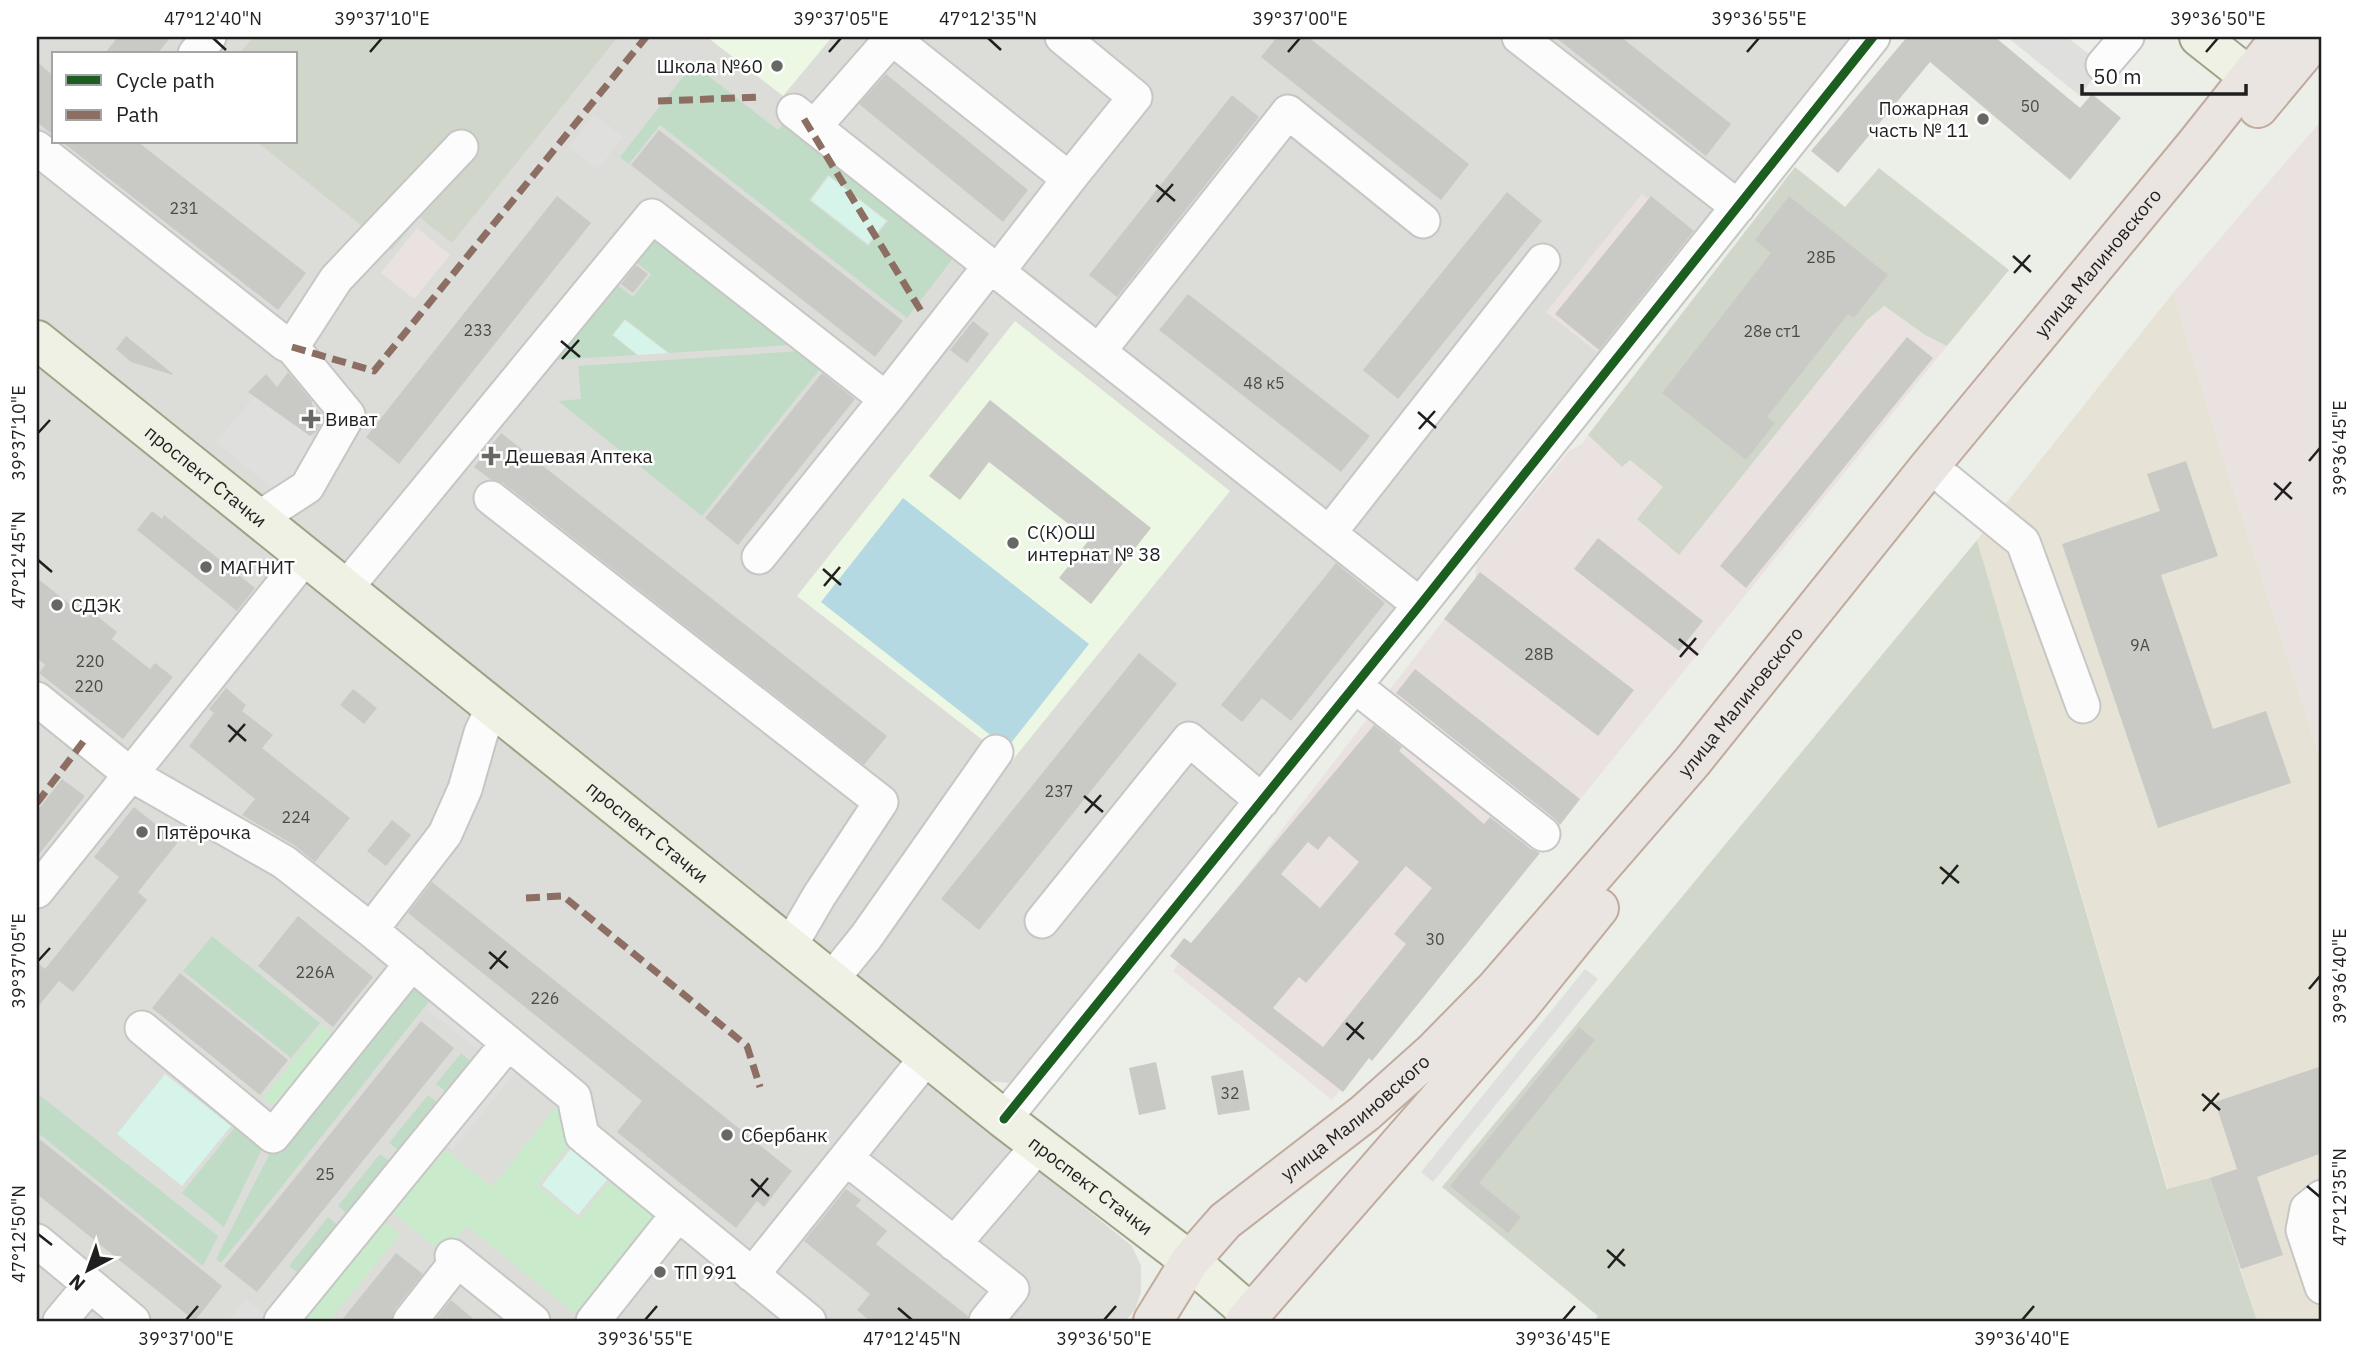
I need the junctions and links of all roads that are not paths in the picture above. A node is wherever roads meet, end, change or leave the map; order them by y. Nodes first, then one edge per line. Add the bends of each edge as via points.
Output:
1 (209, 37) edge
2 (1062, 37) edge
3 (1519, 37) edge
4 (2127, 37) edge
5 (2199, 37) edge
6 (2281, 37) edge
7 (2317, 37) edge
8 (1860, 42) edge
9 (197, 52) edge
10 (2103, 65) dead end
11 (2260, 85) junction
12 (461, 147) dead end
13 (37, 148) edge
14 (1069, 180) junction
15 (1738, 207) junction
16 (1423, 221) dead end
17 (1543, 261) dead end
18 (994, 268) junction
19 (37, 340) edge
20 (292, 347) junction
21 (1099, 351) junction
22 (887, 399) junction
23 (1947, 480) junction
24 (491, 498) dead end
25 (259, 519) junction
26 (1330, 532) junction
27 (306, 556) junction
28 (760, 557) dead end
29 (346, 588) junction
30 (1420, 605) junction
31 (1355, 686) junction
32 (37, 699) edge
33 (2083, 706) dead end
34 (493, 707) junction
35 (996, 752) dead end
36 (130, 774) junction
37 (1262, 801) junction
38 (1544, 834) dead end
39 (37, 891) edge
40 (1042, 921) dead end
41 (370, 930) junction
42 (790, 946) junction
43 (412, 963) junction
44 (832, 979) junction
45 (142, 1028) dead end
46 (508, 1043) junction
47 (927, 1057) junction
48 (1004, 1119) junction
49 (1038, 1146) junction
50 (846, 1158) junction
51 (2322, 1197) edge
52 (678, 1214) junction
53 (37, 1241) edge
54 (954, 1244) junction
55 (1190, 1261) junction
56 (752, 1275) junction
57 (90, 1285) junction
58 (2322, 1287) edge
59 (1252, 1319) edge
60 (60, 1321) edge
61 (133, 1321) edge
62 (281, 1321) edge
63 (410, 1321) edge
64 (533, 1321) edge
65 (593, 1321) edge
66 (808, 1321) edge
67 (986, 1321) edge
68 (1153, 1321) edge

1 - 9 street
2 - 14 street via 1135,97
3 - 15 street
4 - 10 street
5 - 11 main road
6 - 11 highway, улица Малиновского
7 - 11 highway, улица Малиновского
8 - 15 street
11 - 23 highway, улица Малиновского
11 - 55 highway, улица Малиновского via 1928,468 1692,762 1496,988 1365,1113 1225,1221
12 - 20 street via 336,279
13 - 20 street
14 - 18 street
14 - 18 street via 891,38 804,119
15 - 30 street
16 - 21 street via 1288,112
17 - 26 street
18 - 21 street
18 - 22 street
19 - 25 main road, проспект Стачки
20 - 25 street via 348,415 307,488
21 - 26 street
22 - 28 street
22 - 29 street via 652,216
23 - 33 street via 2023,542
23 - 59 highway, улица Малиновского via 1519,1007
24 - 42 street via 881,802
25 - 27 main road, проспект Стачки
26 - 30 street
27 - 29 main road, проспект Стачки
27 - 36 street
29 - 34 main road, проспект Стачки
30 - 31 street
31 - 37 street
31 - 38 street
32 - 36 street
34 - 41 street via 445,834
34 - 42 main road, проспект Стачки
35 - 44 street
36 - 39 street
36 - 41 street via 284,862
37 - 40 street via 1189,739
37 - 48 street
41 - 43 street
42 - 44 main road, проспект Стачки
43 - 45 street via 273,1136
43 - 46 street
44 - 47 main road, проспект Стачки
46 - 52 street via 574,1097 582,1135
46 - 62 street
47 - 48 main road, проспект Стачки
47 - 50 street
48 - 49 main road, проспект Стачки
49 - 54 street
49 - 55 main road, проспект Стачки
50 - 54 street
50 - 56 street
51 - 58 street via 2307,1209 2303,1230
52 - 56 street
52 - 65 street
53 - 57 street
54 - 67 street via 1012,1289
55 - 59 main road, проспект Стачки
55 - 68 highway, улица Малиновского
56 - 66 street
57 - 60 street
57 - 61 street
63 - 64 street via 455,1258

